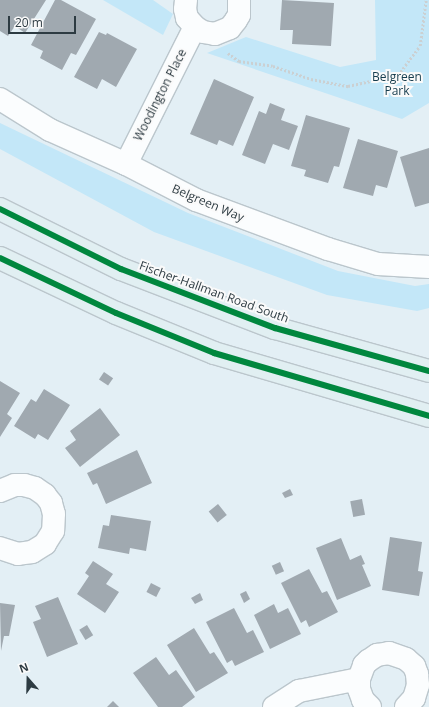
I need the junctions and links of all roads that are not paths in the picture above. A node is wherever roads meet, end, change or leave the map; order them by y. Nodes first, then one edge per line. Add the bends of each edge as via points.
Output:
1 (186, 0) edge
2 (239, 0) edge
3 (195, 27) junction
4 (0, 99) edge
5 (126, 164) junction
6 (0, 209) edge
7 (0, 258) edge
8 (429, 267) edge
9 (429, 370) edge
10 (429, 416) edge
11 (0, 491) edge
12 (0, 548) edge
13 (359, 679) junction
14 (274, 707) edge
15 (370, 707) edge
16 (406, 707) edge

1 - 3 street via 187,18
2 - 3 street via 239,15 224,32 203,32
3 - 5 street, Woodington Place
4 - 5 street, Belgreen Way via 50,130
5 - 8 street, Belgreen Way via 196,200 328,249 378,264
6 - 9 main road, Fischer-Hallman Road South via 121,269 275,328
7 - 10 main road via 116,313 214,353
11 - 12 street via 14,485 36,488 51,503 54,514 53,531 45,544 32,552 18,554
13 - 14 street via 299,691
13 - 15 street via 359,690 363,700
13 - 16 street via 364,665 377,655 390,653 406,659 414,666 418,685 414,698

